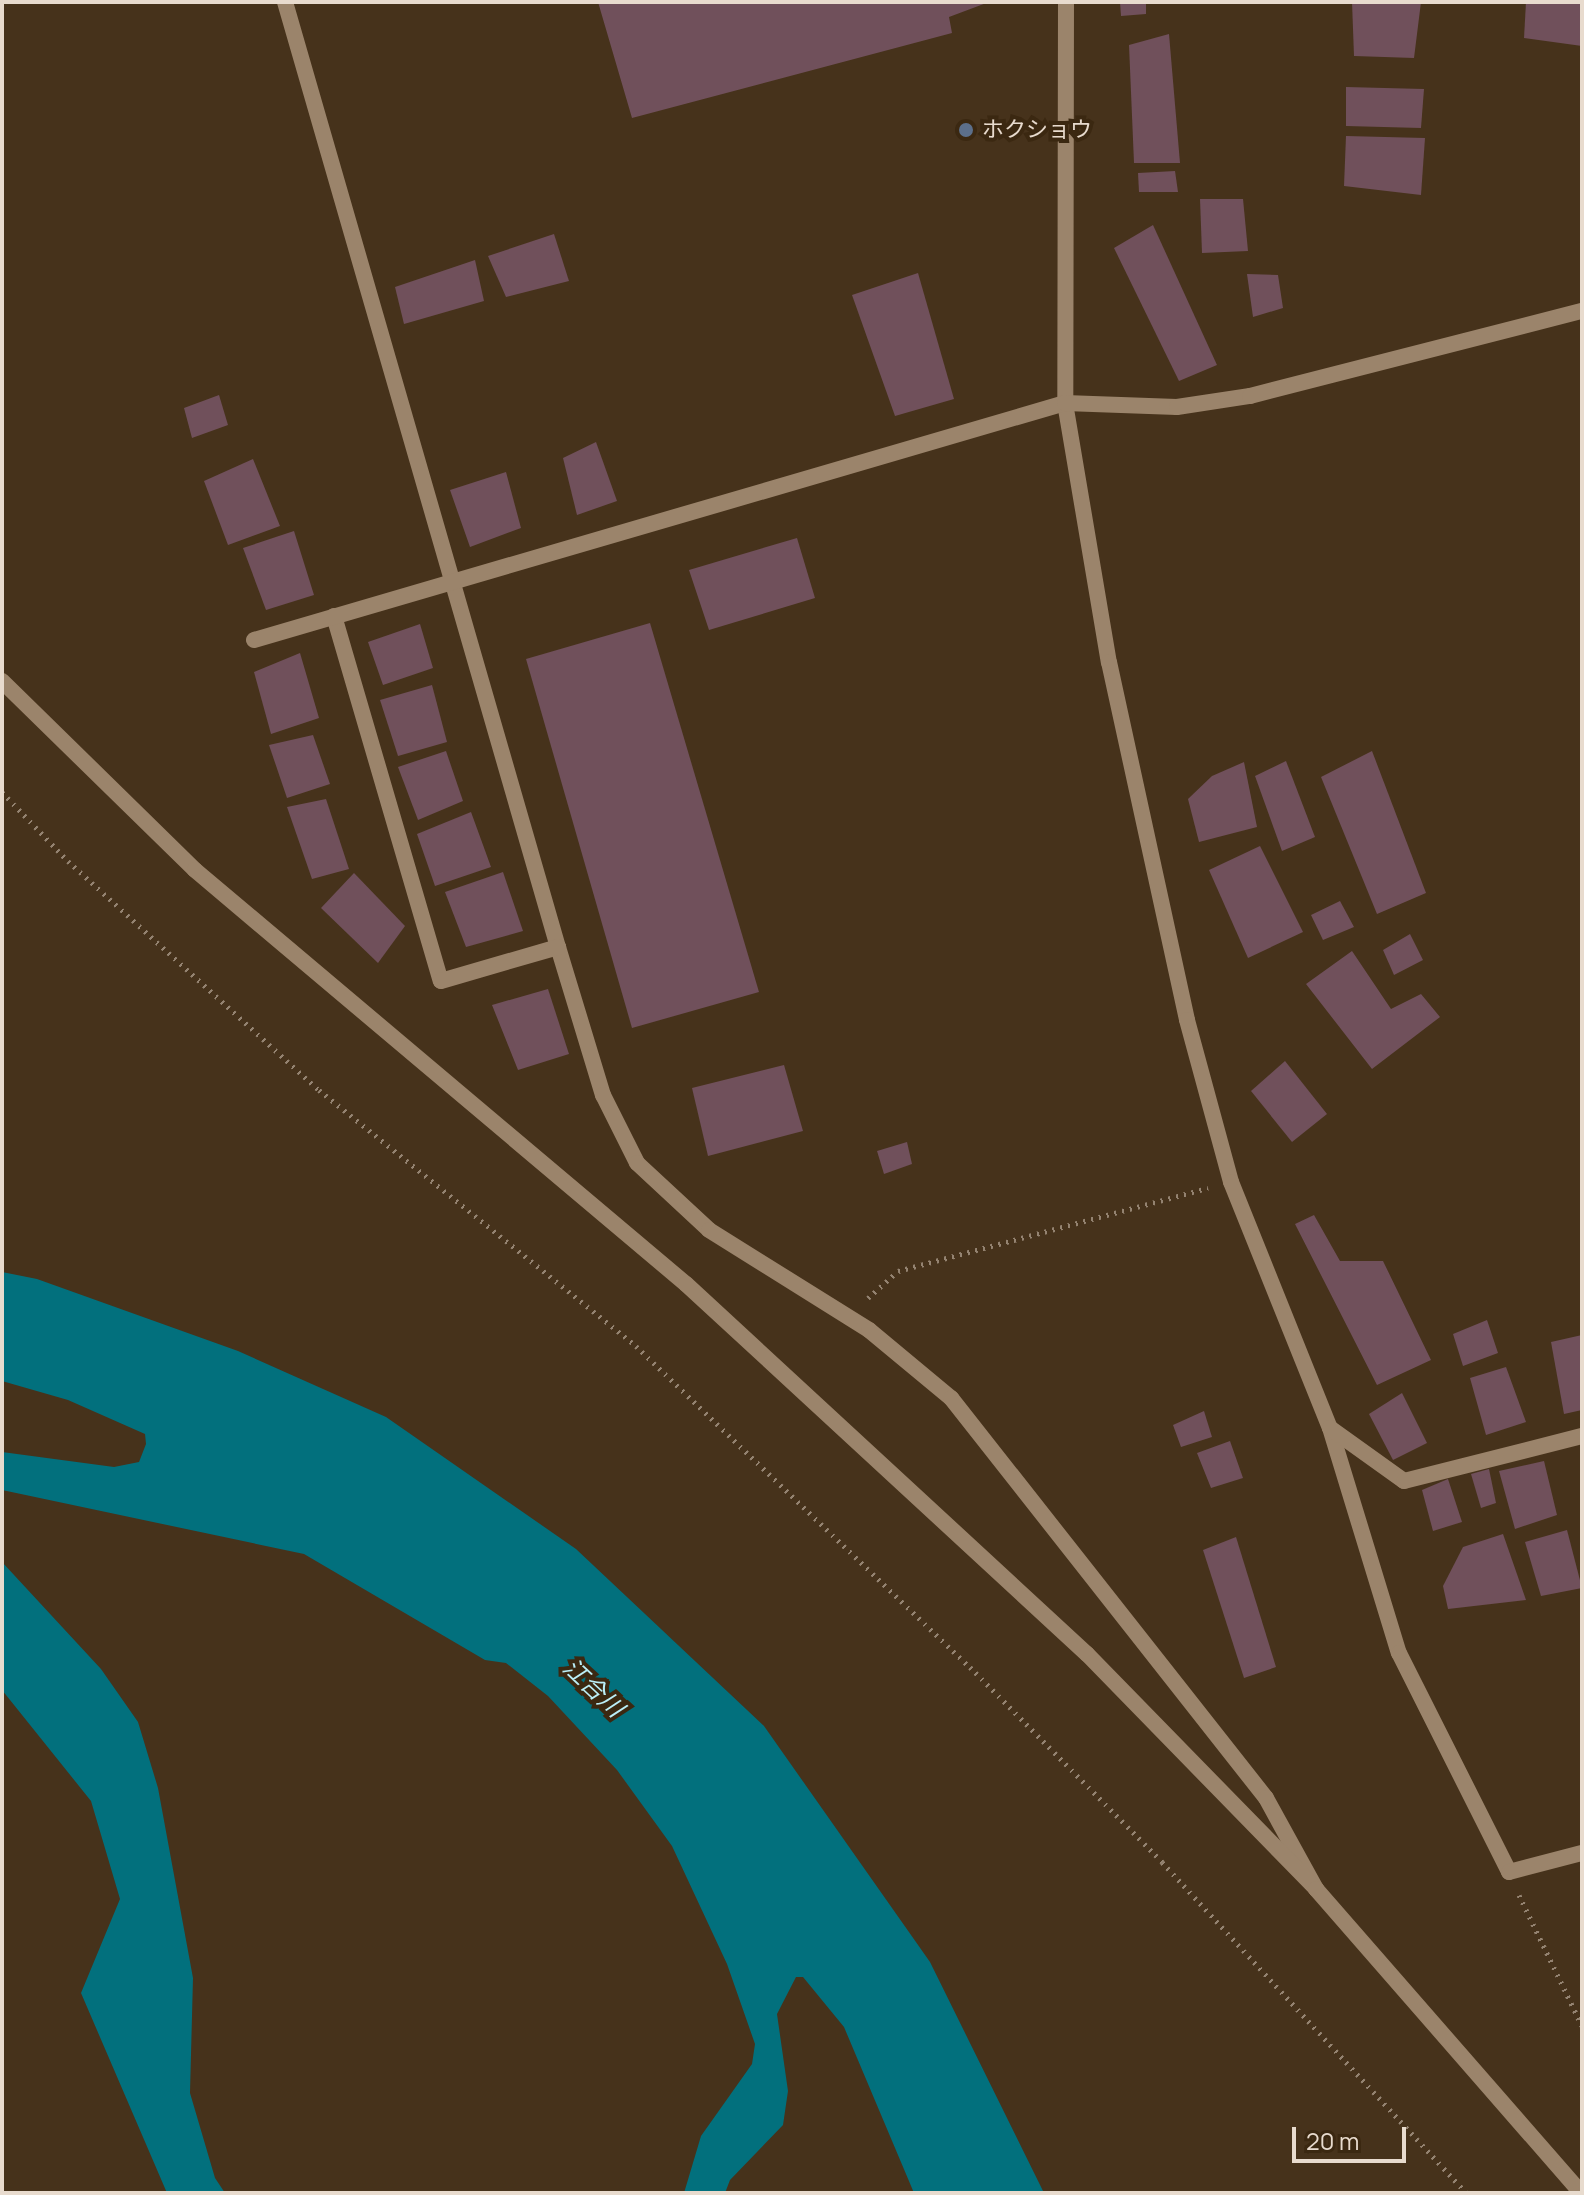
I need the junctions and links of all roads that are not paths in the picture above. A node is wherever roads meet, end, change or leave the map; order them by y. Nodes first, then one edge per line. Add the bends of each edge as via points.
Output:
1 (285, 2) edge
2 (1066, 2) edge
3 (1582, 311) edge
4 (1065, 403) junction
5 (455, 577) junction
6 (334, 616) junction
7 (254, 640) dead end
8 (2, 681) edge
9 (558, 947) junction
10 (1330, 1428) junction
11 (1582, 1436) edge
12 (1582, 1853) edge
13 (1316, 1889) junction
14 (1581, 2193) edge

1 - 5 street
2 - 4 street
3 - 4 street via 1250,396 1177,407
4 - 5 street
4 - 10 street via 1112,677 1187,1020 1231,1182
5 - 6 street
5 - 9 street
6 - 7 street
6 - 9 street via 441,981
8 - 13 street via 195,870 415,1061 686,1284 1087,1654
9 - 13 street via 603,1095 637,1163 709,1230 869,1330 927,1374 1266,1798
10 - 11 street via 1404,1481
10 - 12 street via 1399,1653 1509,1872
13 - 14 street

